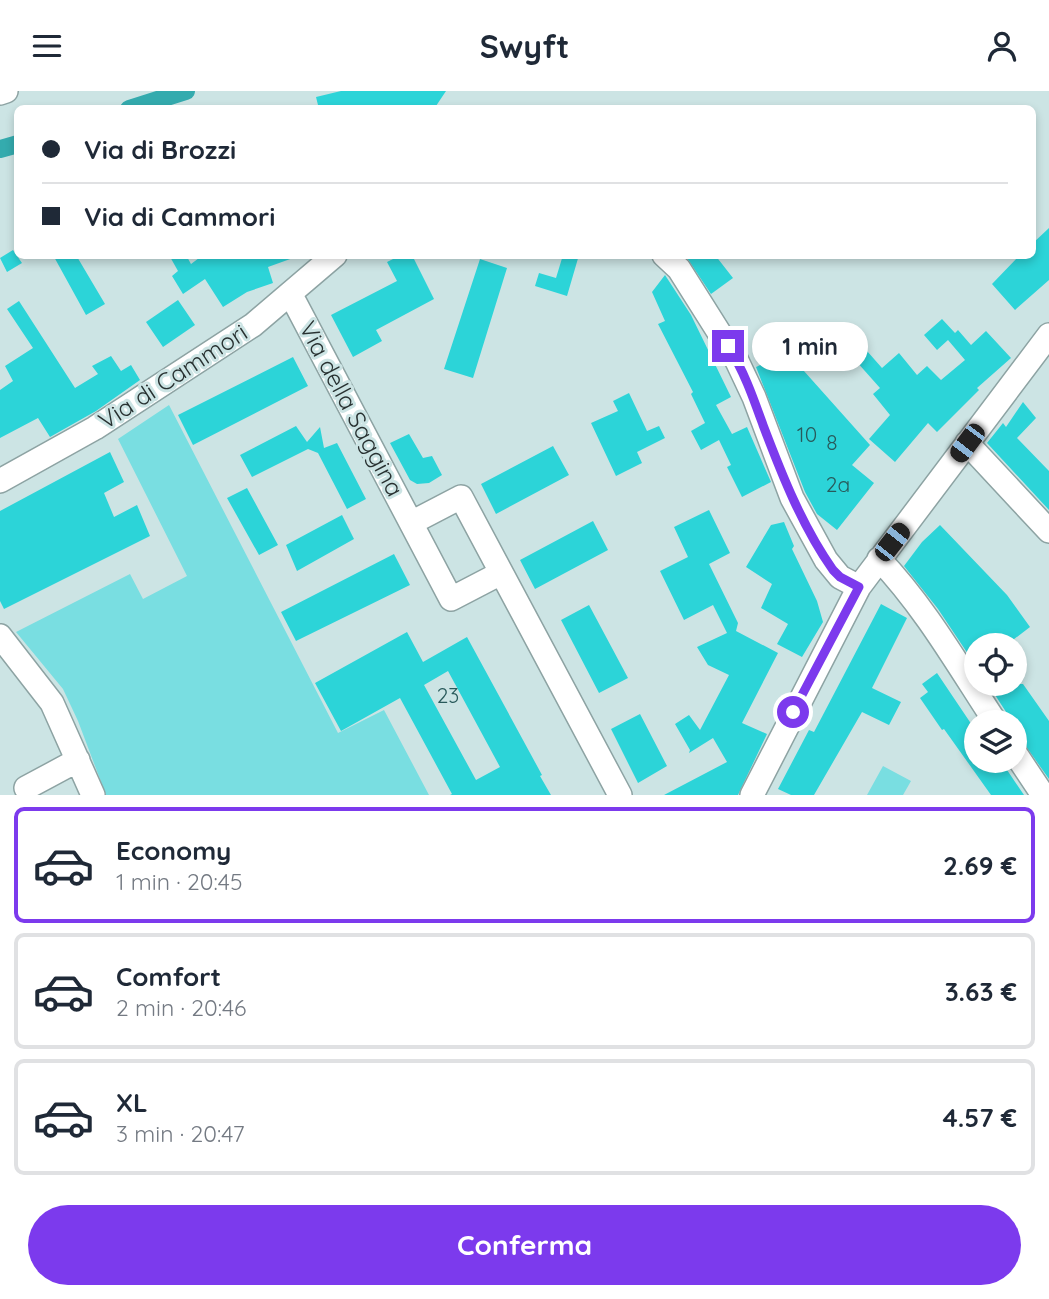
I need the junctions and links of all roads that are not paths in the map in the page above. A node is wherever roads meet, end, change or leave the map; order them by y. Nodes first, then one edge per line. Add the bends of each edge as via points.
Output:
1 (6, 91) edge
2 (0, 93) edge
3 (331, 259) edge
4 (668, 259) edge
5 (291, 295) junction
6 (1049, 335) edge
7 (967, 443) junction
8 (0, 481) edge
9 (411, 523) junction
10 (1049, 531) edge
11 (879, 559) junction
12 (501, 573) junction
13 (859, 587) junction
14 (0, 636) edge
15 (988, 710) edge
16 (78, 759) junction
17 (1027, 772) edge
18 (26, 787) dead end
19 (93, 795) edge
20 (620, 795) edge
21 (752, 795) edge
22 (1042, 795) edge

1 - 2 street
3 - 5 street, Via di Cammori
4 - 13 street via 737,361 792,498 826,560 840,577
5 - 8 street, Via di Cammori via 95,428
5 - 9 street, Via della Saggina
6 - 7 street
7 - 10 street
7 - 11 street
9 - 12 street, Via della Saggina via 461,497
9 - 12 street, Via della Saggina via 451,599
11 - 13 street
11 - 15 street
12 - 20 street, Via della Saggina
13 - 21 street
14 - 16 street via 52,703
16 - 18 street
16 - 19 street
17 - 22 street

